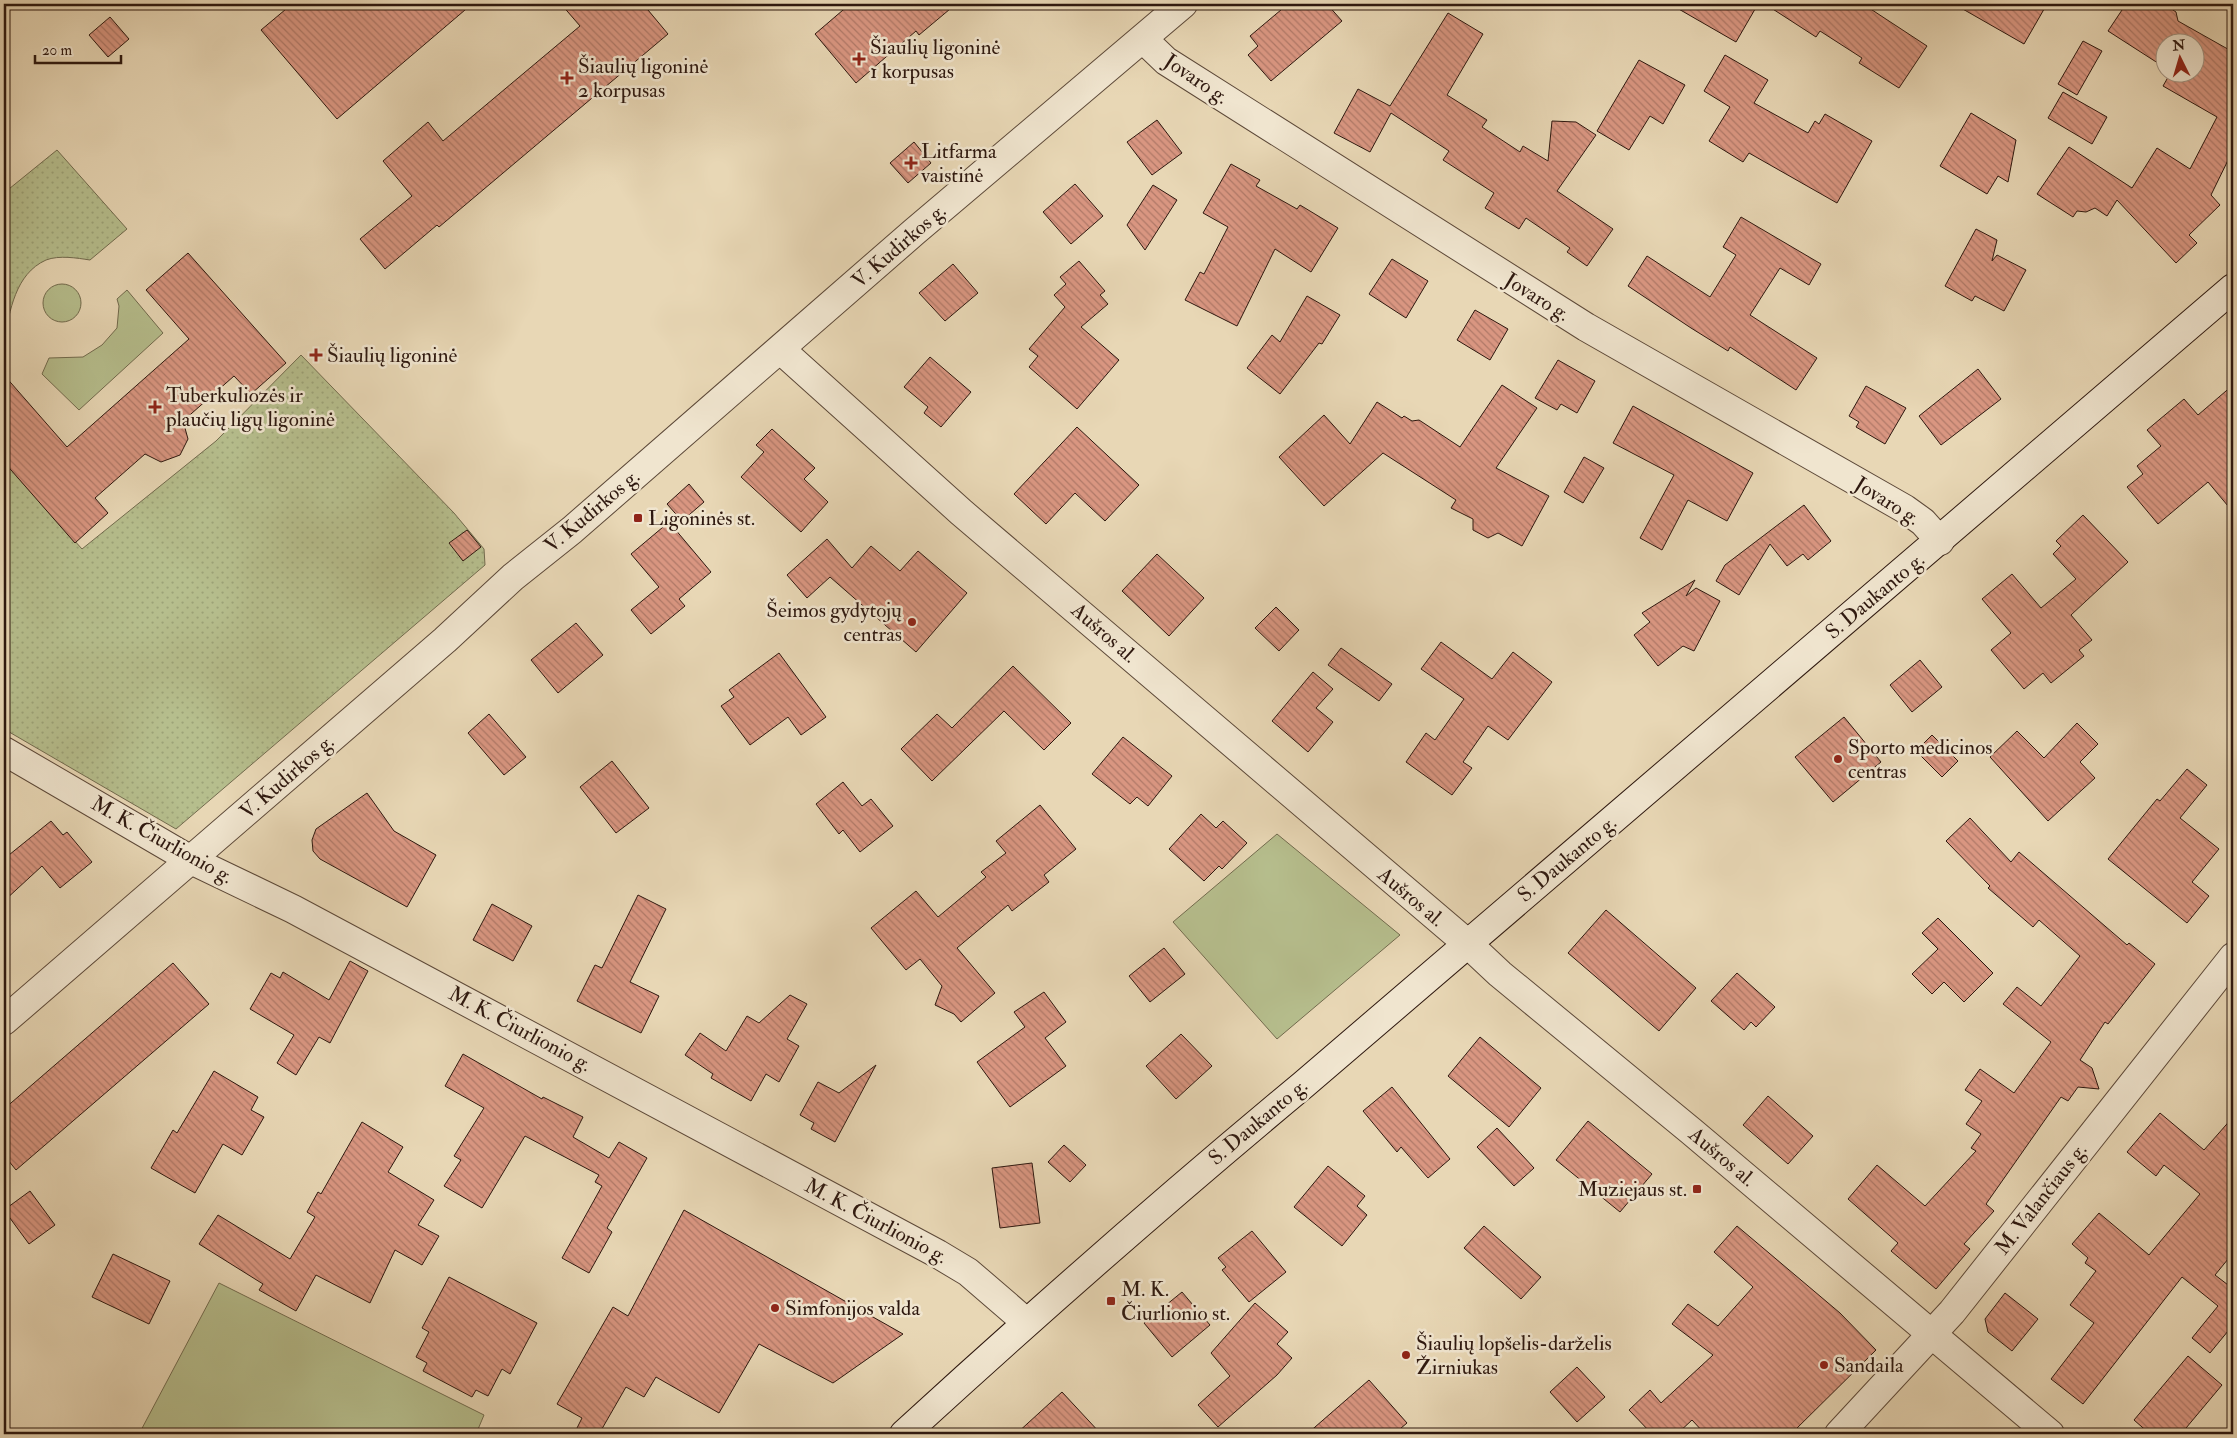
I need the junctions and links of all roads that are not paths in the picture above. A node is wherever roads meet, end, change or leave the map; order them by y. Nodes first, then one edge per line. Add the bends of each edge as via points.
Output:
1 (1183, 4) edge
2 (1143, 39) junction
3 (2233, 288) edge
4 (781, 350) junction
5 (1940, 541) junction
6 (4, 751) edge
7 (191, 860) junction
8 (1468, 944) junction
9 (2233, 956) edge
10 (4, 1021) edge
11 (1026, 1322) junction
12 (1932, 1334) junction
13 (904, 1434) edge
14 (1839, 1434) edge
15 (2050, 1434) edge

1 - 2 street, V. Kudirkos g.
2 - 4 street, V. Kudirkos g. via 914,232
2 - 5 street, Jovaro g. via 1166,61 1586,327 1905,509 1923,522
3 - 5 street, S. Daukanto g.
4 - 7 street, V. Kudirkos g. via 513,577
4 - 8 street, Aušros al. via 961,512
5 - 8 street, S. Daukanto g.
6 - 7 street, M. K. Čiurlionio g.
7 - 10 street, V. Kudirkos g.
7 - 11 street, M. K. Čiurlionio g. via 293,909 938,1254 968,1272
8 - 11 street, S. Daukanto g.
8 - 12 street, Aušros al.
9 - 12 street, M. Valančiaus g.
11 - 13 street, S. Daukanto g.
12 - 14 street, M. Valančiaus g.
12 - 15 street, Aušros al.

